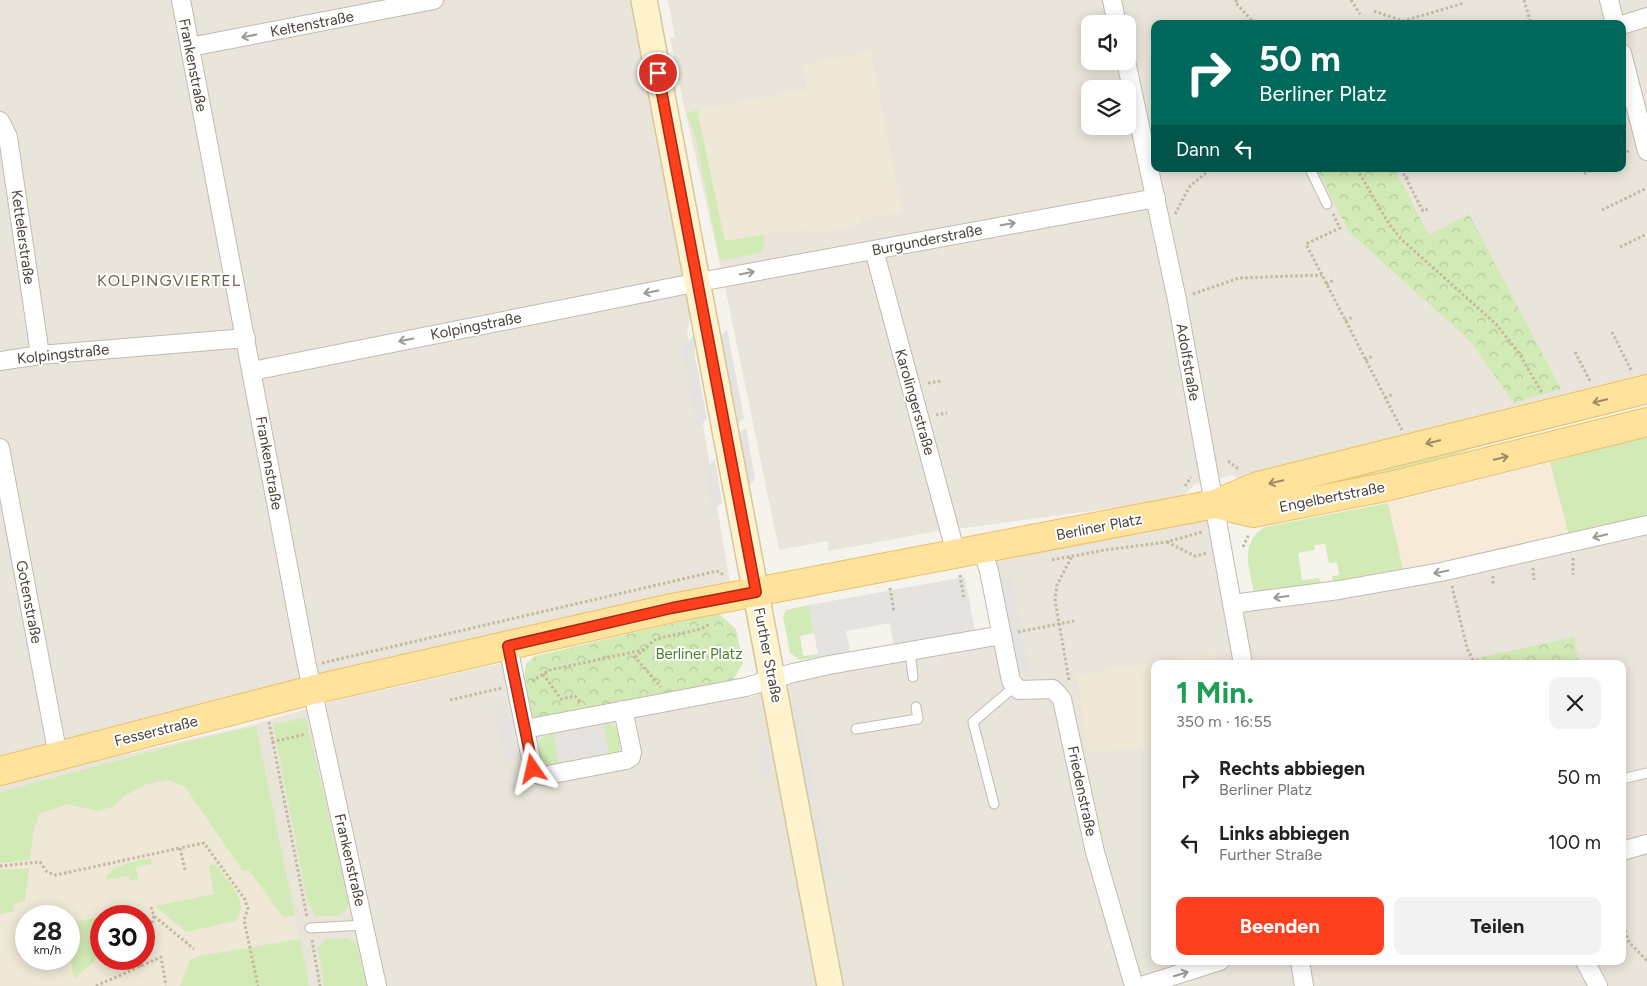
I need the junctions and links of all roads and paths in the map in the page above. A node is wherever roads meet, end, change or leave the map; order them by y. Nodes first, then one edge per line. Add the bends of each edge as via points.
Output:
1 (181, 0) edge
2 (434, 0) edge
3 (644, 0) edge
4 (1112, 0) edge
5 (1237, 0) edge
6 (1351, 0) edge
7 (1460, 0) edge
8 (1524, 0) edge
9 (1609, 0) edge
10 (1374, 11) dead end
11 (1360, 14) dead end
12 (1116, 15) edge
13 (1647, 17) edge
14 (1252, 20) edge
15 (1400, 20) edge
16 (1406, 20) edge
17 (1530, 20) edge
18 (1614, 20) edge
19 (1626, 24) edge
20 (190, 48) junction
21 (1626, 68) edge
22 (1129, 70) edge
23 (0, 121) edge
24 (1149, 140) edge
25 (1647, 151) edge
26 (1151, 157) edge
27 (1153, 172) edge
28 (1207, 172) edge
29 (1311, 172) edge
30 (1358, 172) edge
31 (1403, 172) edge
32 (1588, 172) edge
33 (1584, 174) dead end
34 (1410, 175) dead end
35 (1406, 178) junction
36 (1647, 188) edge
37 (1156, 198) junction
38 (1327, 204) joint
39 (1428, 208) dead end
40 (1602, 210) dead end
41 (1162, 230) junction
42 (1647, 234) edge
43 (1620, 247) dead end
44 (874, 250) junction
45 (1322, 275) junction
46 (1334, 280) dead end
47 (699, 282) junction
48 (1326, 284) junction
49 (1177, 300) junction
50 (1353, 317) dead end
51 (1345, 321) junction
52 (1612, 332) dead end
53 (246, 338) junction
54 (1576, 352) dead end
55 (40, 355) junction
56 (1373, 356) dead end
57 (1365, 360) junction
58 (0, 361) edge
59 (252, 370) junction
60 (1644, 389) edge
61 (1393, 394) dead end
62 (1385, 398) junction
63 (1600, 401) junction
64 (1553, 412) junction
65 (1647, 422) edge
66 (0, 448) edge
67 (1411, 448) junction
68 (1228, 461) dead end
69 (1191, 469) dead end
70 (1243, 472) dead end
71 (1185, 486) dead end
72 (1215, 504) junction
73 (1647, 525) edge
74 (1204, 539) dead end
75 (1167, 542) junction
76 (1205, 547) dead end
77 (969, 552) junction
78 (1072, 556) junction
79 (1045, 561) dead end
80 (1448, 570) junction
81 (756, 592) junction
82 (1232, 604) junction
83 (1074, 622) dead end
84 (1059, 624) junction
85 (1002, 634) junction
86 (508, 646) junction
87 (643, 650) dead end
88 (910, 651) junction
89 (630, 652) junction
90 (1242, 660) edge
91 (1473, 660) edge
92 (543, 674) junction
93 (913, 677) dead end
94 (772, 679) junction
95 (516, 685) junction
96 (1014, 687) junction
97 (312, 690) junction
98 (1059, 693) junction
99 (450, 700) dead end
100 (269, 701) junction
101 (672, 701) junction
102 (916, 708) dead end
103 (623, 710) junction
104 (591, 716) junction
105 (525, 729) junction
106 (856, 730) dead end
107 (321, 731) junction
108 (272, 742) junction
109 (58, 756) junction
110 (0, 771) edge
111 (1647, 773) edge
112 (1626, 778) edge
113 (994, 804) dead end
114 (1647, 844) edge
115 (180, 848) junction
116 (1626, 850) edge
117 (0, 866) edge
118 (185, 870) dead end
119 (155, 917) edge
120 (364, 925) junction
121 (310, 928) junction
122 (1626, 935) edge
123 (194, 950) dead end
124 (155, 960) edge
125 (1647, 962) edge
126 (1207, 965) edge
127 (1301, 965) edge
128 (1588, 965) edge
129 (133, 970) edge
130 (96, 986) edge
131 (166, 986) edge
132 (258, 986) edge
133 (320, 986) edge
134 (378, 986) edge
135 (830, 986) edge
136 (1134, 986) edge
137 (1141, 986) edge
138 (1304, 986) edge
139 (1598, 986) edge

1 - 20 street, Frankenstraße
2 -> 20 street, Keltenstraße
3 - 47 main road, Further Straße
4 - 12 street
5 - 14 path
6 - 11 path
7 - 16 path via 1461,4
8 - 17 path
9 - 18 street
10 - 15 path
13 - 19 street
20 - 53 street, Frankenstraße
21 - 25 street
22 - 24 street, Adolfstraße
23 - 55 street, Kettelerstraße via 8,137
24 - 26 street, Adolfstraße
27 - 37 street, Adolfstraße
28 - 41 path via 1195,181
29 - 38 lane
30 - 64 path via 1401,239 1496,324 1519,353
31 - 35 path
32 - 33 path
34 - 35 path
35 - 39 path via 1423,211
36 - 40 path
37 - 41 street, Adolfstraße
44 -> 37 street, Burgunderstraße
38 - 45 path via 1340,228 1306,244
41 - 49 street, Adolfstraße
42 - 43 path
47 -> 44 street, Burgunderstraße
44 - 77 street, Karolingerstraße
45 - 48 path
45 - 49 path via 1238,278
46 - 48 path
47 -> 59 street, Kolpingstraße
47 - 81 main road, Further Straße
48 - 51 path
49 - 72 street, Adolfstraße
50 - 51 path
51 - 57 path
52 - 60 path
53 - 55 street, Kolpingstraße
53 - 59 street, Frankenstraße
54 - 63 path
55 - 58 street, Kolpingstraße
56 - 57 path
57 - 62 path
59 - 97 street, Frankenstraße
60 - 63 main road, Engelbertstraße
61 - 62 path
62 - 67 path
63 -> 64 main road, Engelbertstraße
64 -> 67 main road, Engelbertstraße
72 -> 65 main road, Engelbertstraße via 1253,513 1390,486
66 - 109 street, Gotenstraße
67 -> 72 main road, Engelbertstraße via 1258,486
68 - 70 path
69 - 71 path via 1191,478
72 - 77 main road, Berliner Platz
72 - 82 street, Adolfstraße
73 -> 80 street
74 - 75 path via 1202,532
75 - 76 path via 1195,556 1207,554
75 - 78 path
77 - 81 main road, Berliner Platz
77 - 85 street via 990,571
78 - 79 path
78 - 84 path via 1057,585 1055,600
80 -> 82 street via 1339,590
80 - 91 path via 1467,648
81 - 86 main road, Berliner Platz
81 - 94 main road, Further Straße
82 - 90 street, Adolfstraße
83 - 84 path
84 - 85 path
84 - 98 path via 1071,689
85 - 88 street
85 - 96 street
86 - 95 street
86 - 97 main road, Berliner Platz
87 - 89 path
88 - 93 lane
88 - 94 street
89 - 92 path
89 - 101 path
92 - 95 path via 530,682
92 - 104 path via 561,699 575,696
94 - 101 street
94 - 135 main road, Further Straße
95 - 99 path
95 - 105 street
96 - 98 street via 1025,691 1046,688
96 - 113 lane via 972,722
97 - 100 main road, Fesserstraße
97 - 107 street, Frankenstraße
98 - 136 street, Friedenstraße via 1095,852
100 - 108 path
100 - 109 main road, Fesserstraße
101 - 103 street
102 - 106 lane via 918,719
103 - 104 street
103 - 105 street via 631,758 544,776 533,769
104 - 105 street
107 - 108 path
107 - 120 street, Frankenstraße
108 - 121 path
109 - 110 main road, Fesserstraße
111 - 112 lane
114 - 116 street
115 - 117 path via 56,874 47,872 40,862
115 - 118 path
115 - 132 path via 204,843 244,898 248,908 244,920
119 - 123 path
120 - 121 lane, Frankenstraße
120 - 134 street, Frankenstraße
121 - 133 path
122 - 125 path via 1628,942
124 - 131 path via 160,957
137 -> 126 street
127 - 138 street
128 - 139 street
129 - 130 path

